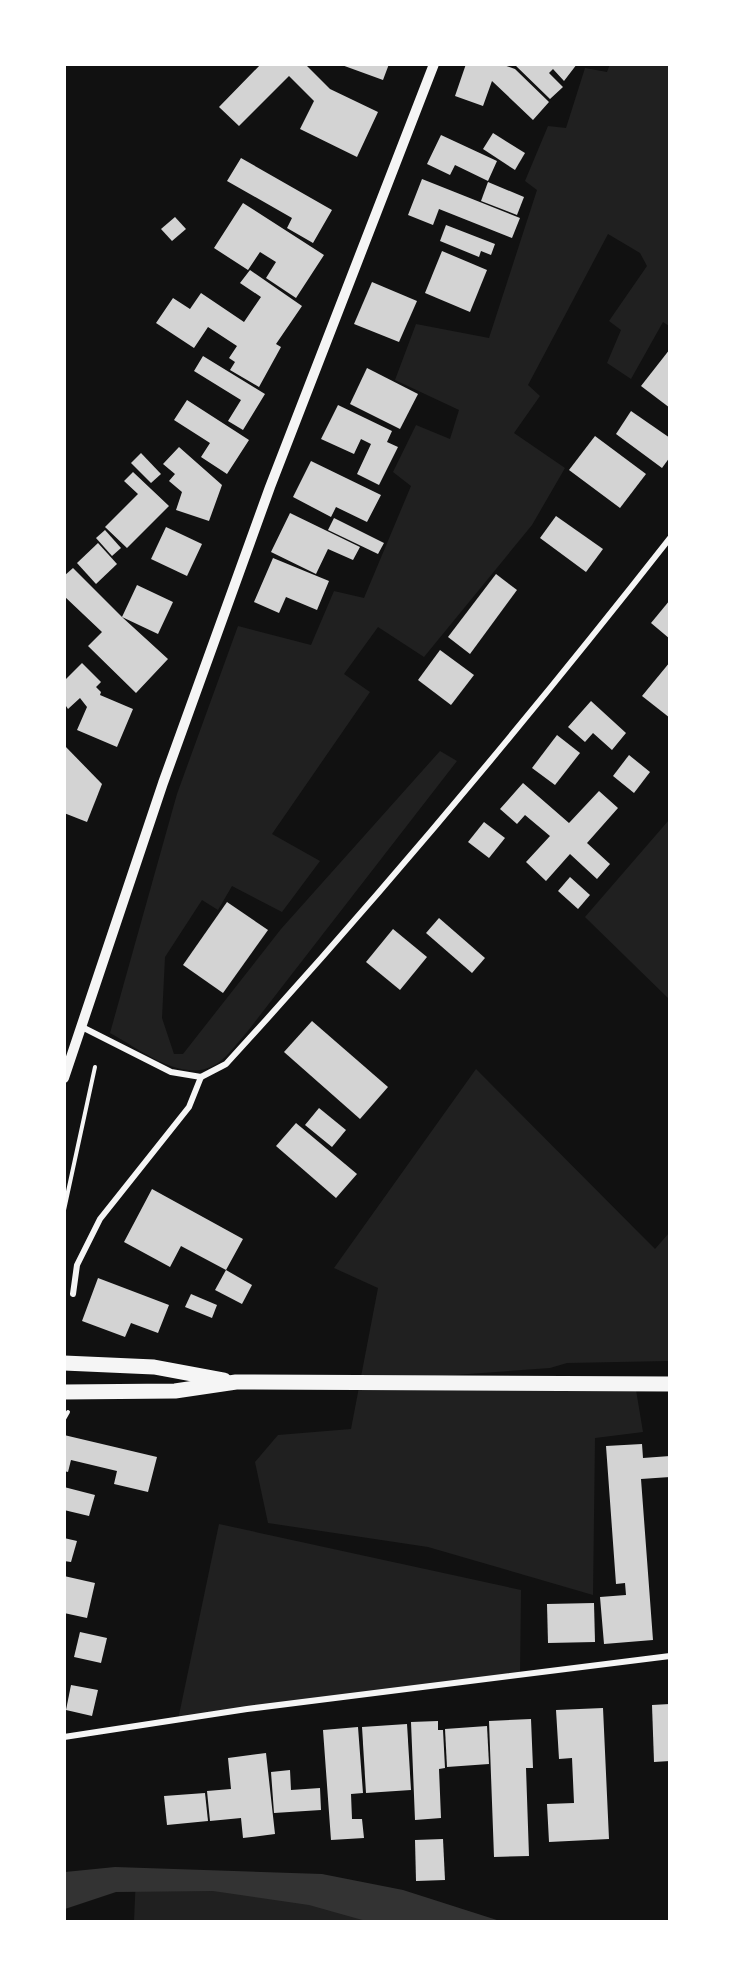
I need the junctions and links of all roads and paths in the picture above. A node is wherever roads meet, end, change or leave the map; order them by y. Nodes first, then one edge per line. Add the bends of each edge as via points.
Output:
1 (434, 64) edge
2 (669, 538) edge
3 (80, 1026) junction
4 (95, 1067) dead end
5 (201, 1077) junction
6 (64, 1078) edge
7 (64, 1210) edge
8 (73, 1294) dead end
9 (64, 1363) edge
10 (236, 1382) junction
11 (669, 1384) edge
12 (64, 1392) edge
13 (669, 1656) edge
14 (64, 1737) edge

1 - 3 street via 270,487
2 - 5 street via 566,671 420,844 226,1064
3 - 5 street via 171,1072
3 - 6 street
4 - 7 path
5 - 8 street via 189,1107 100,1219 77,1265
9 - 10 main road via 154,1367
10 - 11 main road
10 - 12 main road via 175,1391
13 - 14 street via 247,1709

